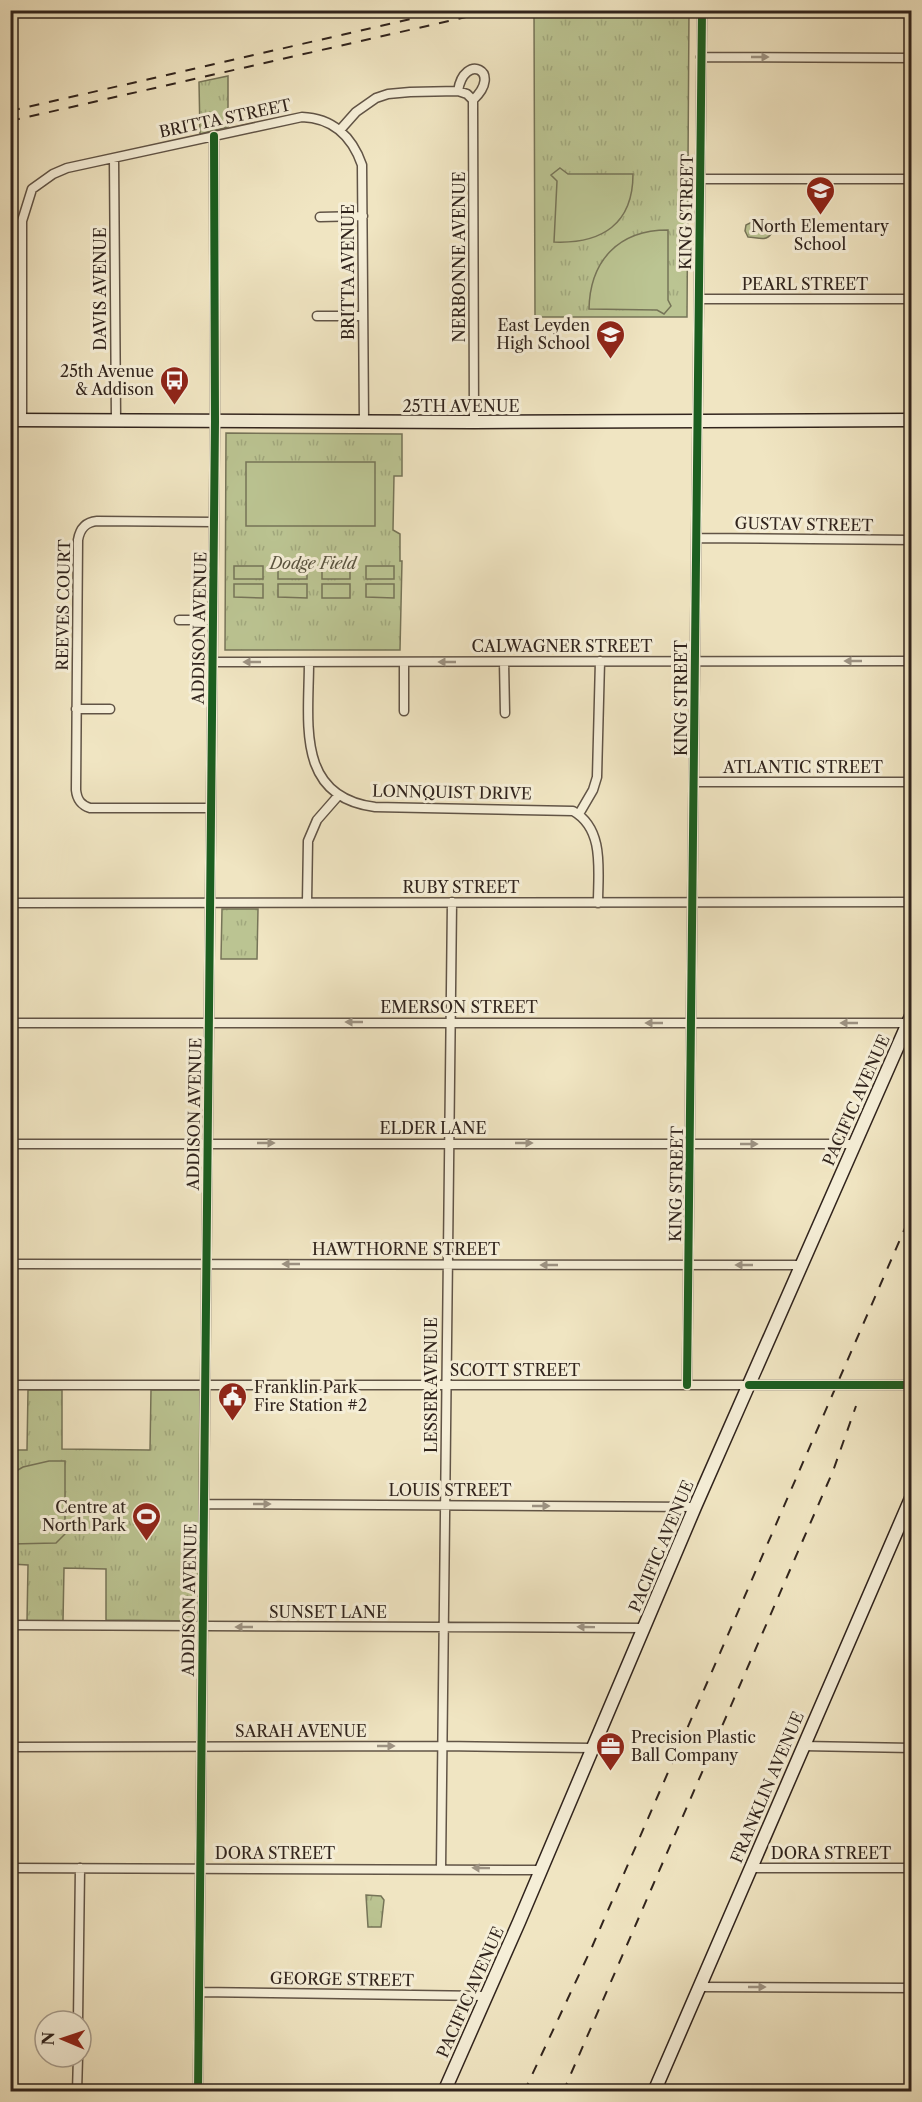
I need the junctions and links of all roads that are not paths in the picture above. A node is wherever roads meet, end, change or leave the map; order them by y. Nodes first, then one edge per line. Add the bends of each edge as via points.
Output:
1 (702, 10) edge
2 (701, 57) junction
3 (912, 58) edge
4 (340, 130) junction
5 (214, 136) junction
6 (114, 158) junction
7 (700, 179) junction
8 (912, 179) edge
9 (363, 216) junction
10 (320, 217) dead end
11 (699, 299) junction
12 (912, 299) edge
13 (317, 316) dead end
14 (363, 316) junction
15 (16, 420) edge
16 (116, 420) junction
17 (912, 420) edge
18 (215, 421) junction
19 (698, 421) junction
20 (364, 422) junction
21 (474, 422) junction
22 (214, 522) junction
23 (697, 538) junction
24 (912, 540) edge
25 (178, 620) dead end
26 (213, 620) junction
27 (600, 661) junction
28 (694, 661) junction
29 (912, 661) edge
30 (212, 662) junction
31 (309, 662) junction
32 (404, 662) junction
33 (504, 662) junction
34 (76, 709) junction
35 (110, 709) dead end
36 (404, 711) dead end
37 (506, 713) dead end
38 (694, 782) junction
39 (912, 783) edge
40 (338, 796) junction
41 (210, 808) junction
42 (579, 814) junction
43 (210, 902) junction
44 (307, 902) junction
45 (452, 902) junction
46 (912, 902) edge
47 (10, 903) edge
48 (598, 903) junction
49 (692, 903) junction
50 (910, 1019) edge
51 (209, 1022) junction
52 (10, 1023) edge
53 (449, 1023) junction
54 (691, 1023) junction
55 (207, 1143) junction
56 (448, 1143) junction
57 (10, 1144) edge
58 (690, 1144) junction
59 (855, 1144) junction
60 (10, 1264) edge
61 (206, 1264) junction
62 (447, 1265) junction
63 (688, 1265) junction
64 (802, 1265) junction
65 (10, 1385) edge
66 (205, 1385) junction
67 (447, 1385) junction
68 (687, 1385) junction
69 (749, 1385) junction
70 (912, 1385) edge
71 (910, 1503) edge
72 (204, 1504) junction
73 (446, 1505) junction
74 (695, 1507) junction
75 (10, 1625) edge
76 (202, 1627) junction
77 (444, 1628) junction
78 (645, 1628) junction
79 (201, 1746) junction
80 (442, 1746) junction
81 (803, 1746) junction
82 (10, 1747) edge
83 (592, 1748) junction
84 (912, 1748) edge
85 (200, 1867) junction
86 (10, 1868) edge
87 (80, 1868) junction
88 (441, 1868) junction
89 (750, 1868) junction
90 (912, 1868) edge
91 (540, 1869) junction
92 (699, 1987) junction
93 (912, 1988) edge
94 (199, 1992) junction
95 (485, 1996) junction
96 (78, 2009) edge
97 (78, 2069) edge
98 (77, 2091) edge
99 (198, 2091) edge
100 (444, 2091) edge
101 (654, 2091) edge

1 - 2 street, KING STREET
2 -> 3 street
2 - 7 street, KING STREET
4 - 5 street, BRITTA STREET via 302,117
4 - 9 street, BRITTA AVENUE via 362,165
4 - 21 street, NERBONNE AVENUE via 366,104 382,96 410,92 466,95
5 - 6 street, BRITTA STREET
5 - 18 street, ADDISON AVENUE
6 - 15 street, BRITTA STREET via 67,168 32,189 22,221
6 - 16 street, DAVIS AVENUE
7 - 8 street
7 - 11 street, KING STREET
9 - 10 street
9 - 14 street, BRITTA AVENUE
11 - 12 street, PEARL STREET
11 - 19 street, KING STREET
13 - 14 street
14 - 20 street, BRITTA AVENUE
15 - 16 street, 25TH AVENUE
16 - 18 street, 25TH AVENUE
17 - 19 street, 25TH AVENUE
18 - 20 street, 25TH AVENUE
18 - 22 street, ADDISON AVENUE
19 - 21 street, 25TH AVENUE
19 - 23 street, KING STREET
20 - 21 street, 25TH AVENUE
22 - 26 street, ADDISON AVENUE
22 - 34 street, REEVES COURT via 98,521 84,526 78,540
23 - 24 street, GUSTAV STREET
23 - 28 street, KING STREET
25 - 26 street
26 - 30 street, ADDISON AVENUE
27 - 28 street, CALWAGNER STREET
27 - 33 street, CALWAGNER STREET
27 - 42 street via 597,777
29 -> 28 street, CALWAGNER STREET
28 - 38 street, KING STREET
31 -> 30 street, CALWAGNER STREET
30 - 41 street, ADDISON AVENUE
31 - 32 street, CALWAGNER STREET
31 - 40 street via 309,743 317,770
33 -> 32 street, CALWAGNER STREET
32 - 36 street
33 - 37 street
34 - 35 street
34 - 41 street, REEVES COURT via 76,790 84,806
38 - 39 street, ATLANTIC STREET
38 - 49 street, KING STREET
40 - 42 street, LONNQUIST DRIVE via 375,807 563,809
40 - 44 street via 317,820 308,841
41 - 43 street, ADDISON AVENUE
42 - 48 street via 597,844
43 - 44 street, RUBY STREET
43 - 47 street, RUBY STREET
43 - 51 street, ADDISON AVENUE
44 - 45 street, RUBY STREET
45 - 48 street, RUBY STREET
45 - 53 street, LESSER AVENUE
46 - 49 street, RUBY STREET
48 - 49 street, RUBY STREET
49 - 54 street, KING STREET
50 -> 54 street, EMERSON STREET
50 - 59 street, PACIFIC AVENUE
51 - 52 street, EMERSON STREET
53 -> 51 street, EMERSON STREET
51 - 55 street, ADDISON AVENUE
54 -> 53 street, EMERSON STREET
53 - 56 street, LESSER AVENUE
54 - 58 street, KING STREET
55 -> 56 street, ELDER LANE
55 - 57 street, ELDER LANE
55 - 61 street, ADDISON AVENUE
56 -> 58 street, ELDER LANE
56 - 62 street, LESSER AVENUE
58 -> 59 street, ELDER LANE
58 - 63 street, KING STREET
59 - 64 street, PACIFIC AVENUE
60 - 61 street, HAWTHORNE STREET
62 -> 61 street, HAWTHORNE STREET
61 - 66 street, ADDISON AVENUE
63 -> 62 street, HAWTHORNE STREET
62 - 67 street, LESSER AVENUE
64 -> 63 street, HAWTHORNE STREET
63 - 68 street, KING STREET
64 - 69 street, PACIFIC AVENUE
65 - 66 street, SCOTT STREET
66 - 67 street, SCOTT STREET
66 - 72 street, ADDISON AVENUE
67 - 68 street, SCOTT STREET
67 - 73 street, LESSER AVENUE
68 - 69 street, SCOTT STREET
69 - 70 street, SCOTT STREET
69 - 74 street, PACIFIC AVENUE
71 - 81 street, FRANKLIN AVENUE
72 -> 73 street, LOUIS STREET
72 - 76 street, ADDISON AVENUE
73 -> 74 street, LOUIS STREET
73 - 77 street, LESSER AVENUE
74 - 78 street, PACIFIC AVENUE
75 - 76 street, SUNSET LANE
77 -> 76 street, SUNSET LANE
76 - 79 street, ADDISON AVENUE
78 -> 77 street, SUNSET LANE
77 - 80 street, LESSER AVENUE
78 - 83 street, PACIFIC AVENUE
79 -> 80 street, SARAH AVENUE
79 - 82 street, SARAH AVENUE
79 - 85 street, ADDISON AVENUE
80 - 83 street, SARAH AVENUE
80 - 88 street, LESSER AVENUE
81 - 84 street
81 - 89 street, FRANKLIN AVENUE
83 - 91 street, PACIFIC AVENUE
85 - 87 street, DORA STREET
85 - 88 street, DORA STREET
85 - 94 street, ADDISON AVENUE
86 - 87 street, DORA STREET
87 - 96 street
91 -> 88 street, DORA STREET
89 - 90 street, DORA STREET
89 - 92 street, FRANKLIN AVENUE
91 - 95 street, PACIFIC AVENUE
92 -> 93 street
92 - 101 street, FRANKLIN AVENUE
94 - 95 street, GEORGE STREET
94 - 99 street, ADDISON AVENUE
95 - 100 street, PACIFIC AVENUE
97 - 98 street

